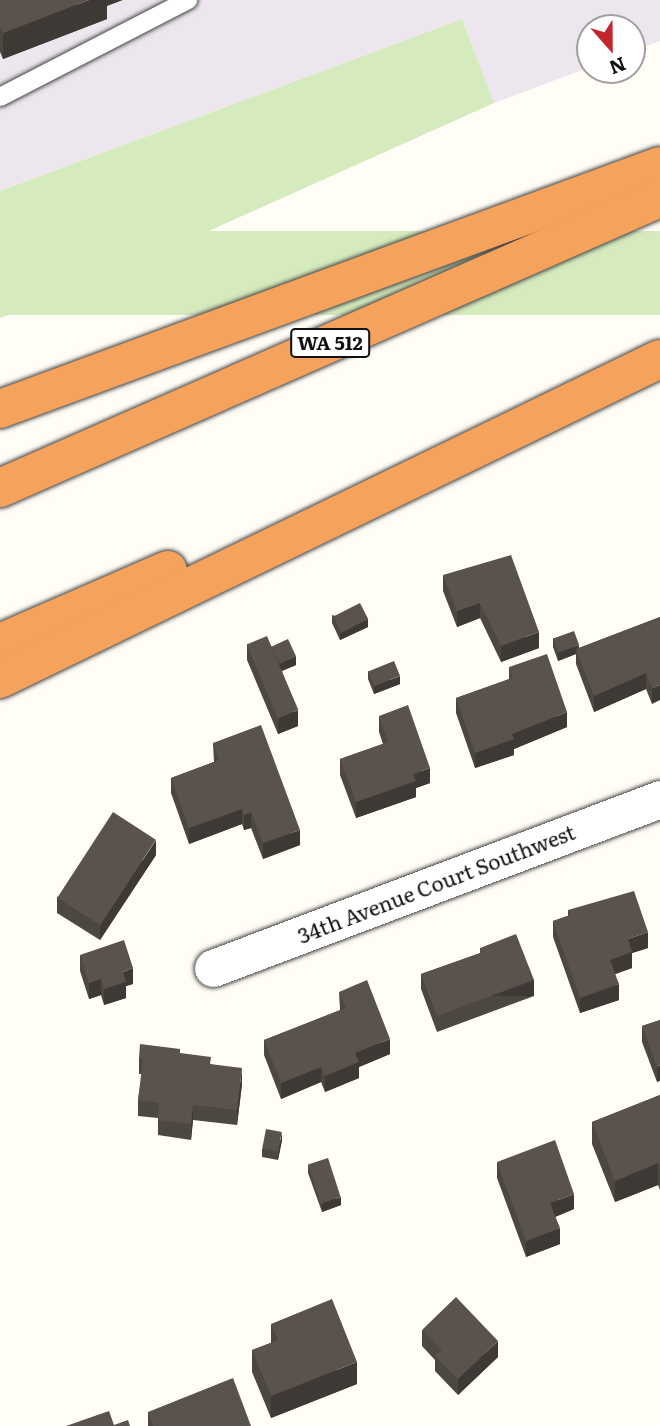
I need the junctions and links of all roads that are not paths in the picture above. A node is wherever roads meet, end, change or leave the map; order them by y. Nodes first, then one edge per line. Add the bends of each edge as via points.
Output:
1 (188, 0) edge
2 (0, 97) edge
3 (660, 166) edge
4 (660, 198) edge
5 (660, 357) edge
6 (0, 410) edge
7 (0, 488) edge
8 (0, 643) edge
9 (0, 679) edge
10 (660, 799) edge
11 (213, 968) dead end

1 - 2 lane
3 - 6 highway
4 - 7 highway, WA 512
5 - 8 highway
5 - 9 highway
10 - 11 street, 34th Avenue Court Southwest

